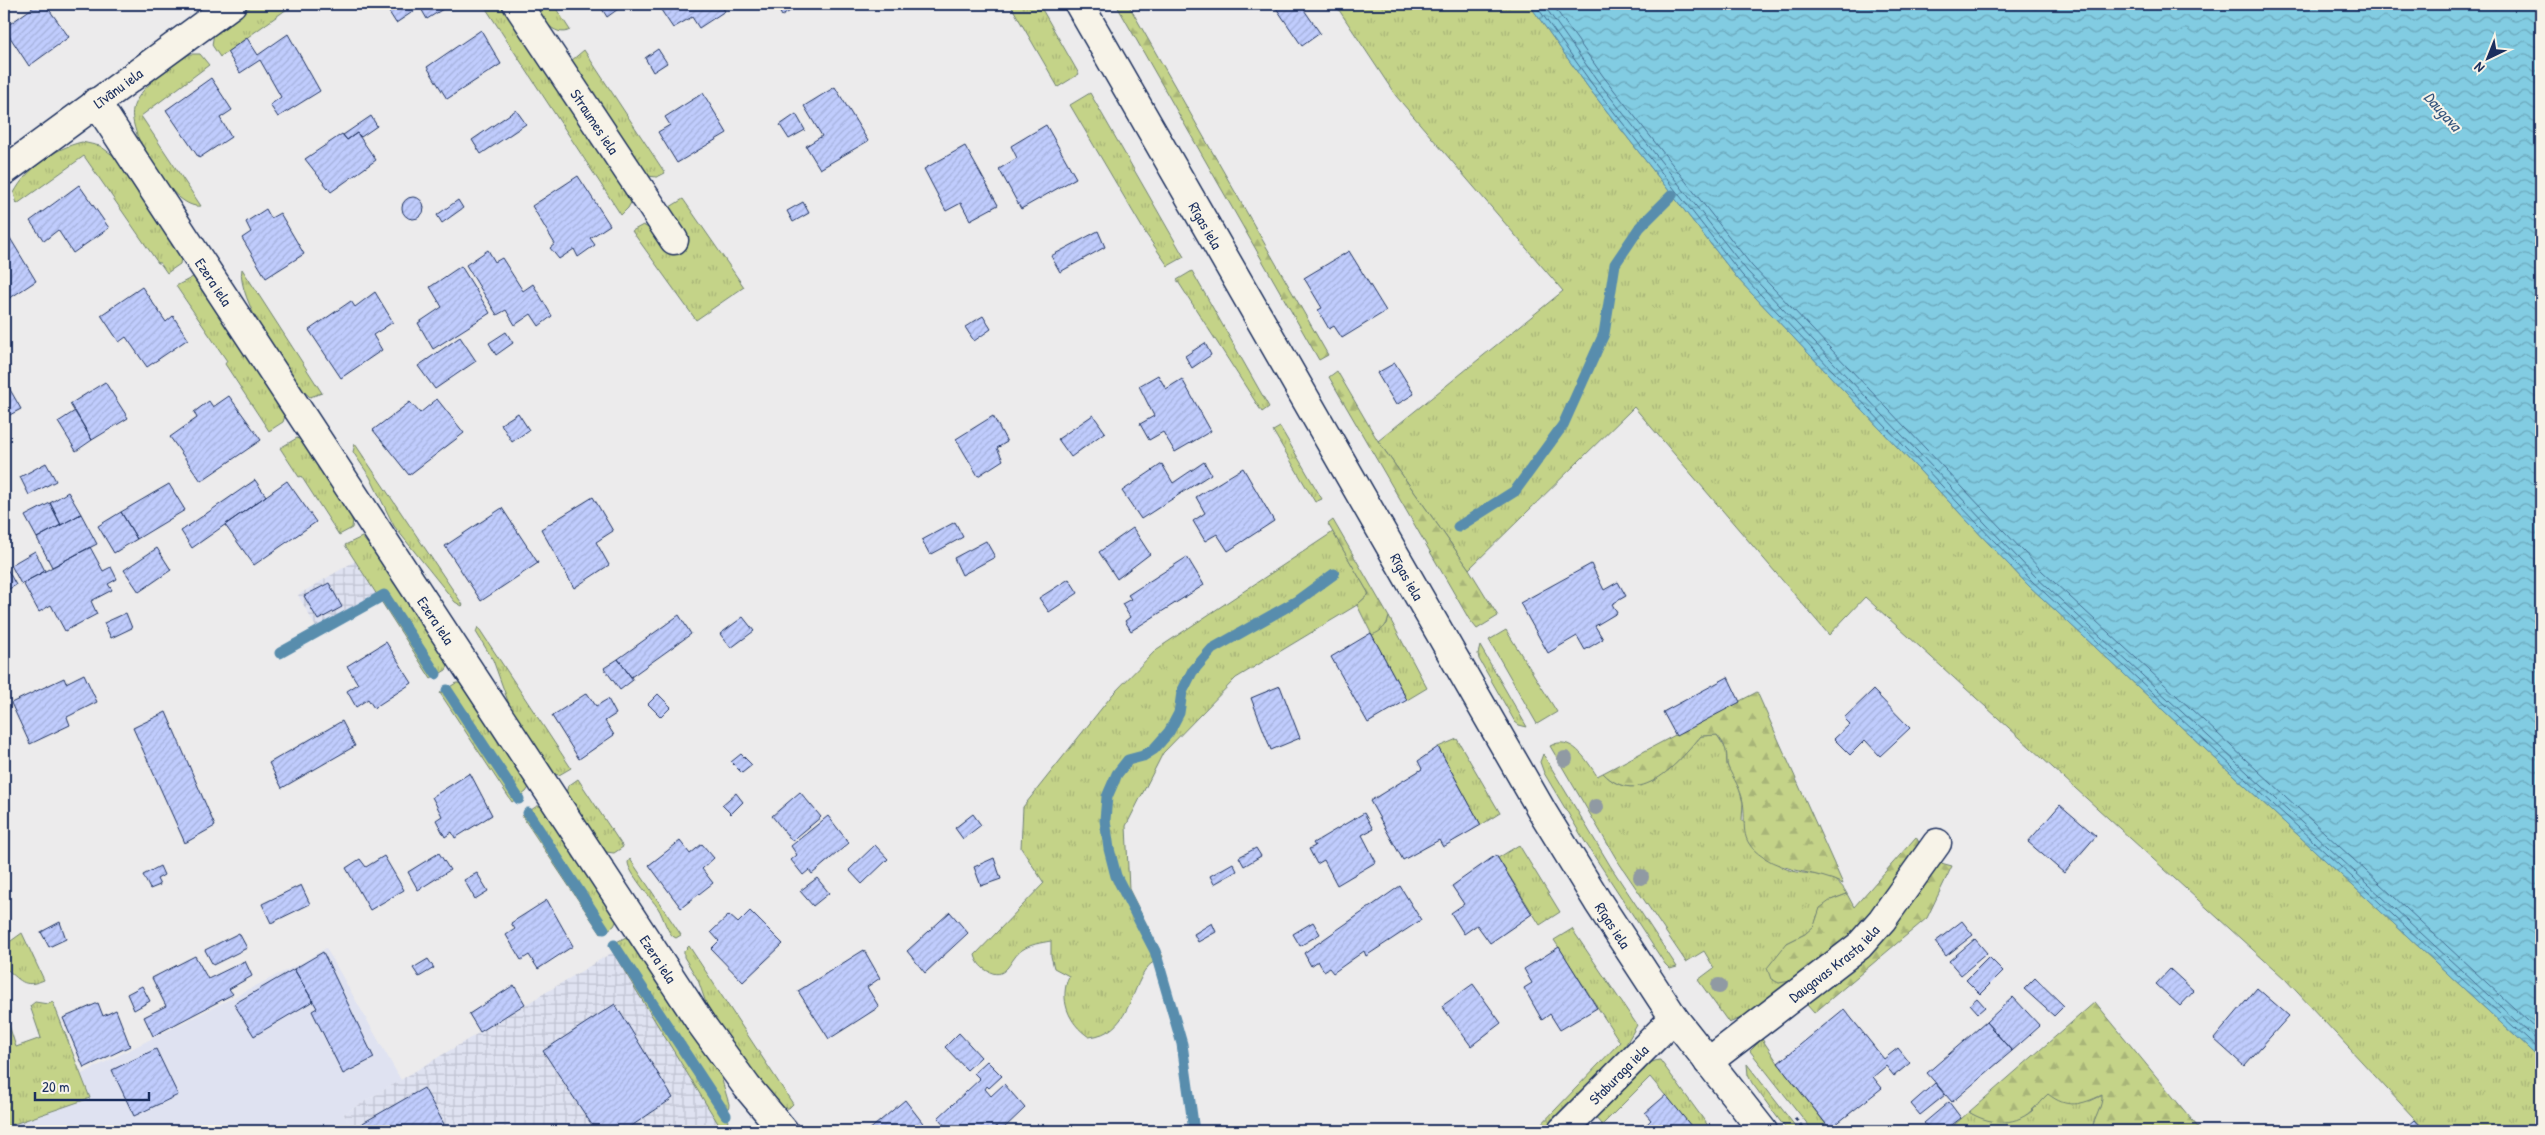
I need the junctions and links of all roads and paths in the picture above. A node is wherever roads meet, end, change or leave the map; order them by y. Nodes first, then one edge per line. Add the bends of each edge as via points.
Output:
1 (232, 4) edge
2 (517, 4) edge
3 (1080, 4) edge
4 (96, 102) junction
5 (4, 171) edge
6 (674, 240) dead end
7 (1937, 843) dead end
8 (1674, 1018) junction
9 (1708, 1062) junction
10 (770, 1126) edge
11 (1562, 1131) edge
12 (1763, 1131) edge

1 - 4 street, Līvānu iela
2 - 6 street, Straumes iela
3 - 8 street, Rīgas iela via 1509,755 1598,902
4 - 5 street, Līvānu iela
4 - 10 street, Ezera iela
7 - 9 street, Daugavas Krasta iela via 1882,920 1859,946
8 - 9 street, Rīgas iela
8 - 11 street, Staburaga iela
9 - 12 street, Rīgas iela

